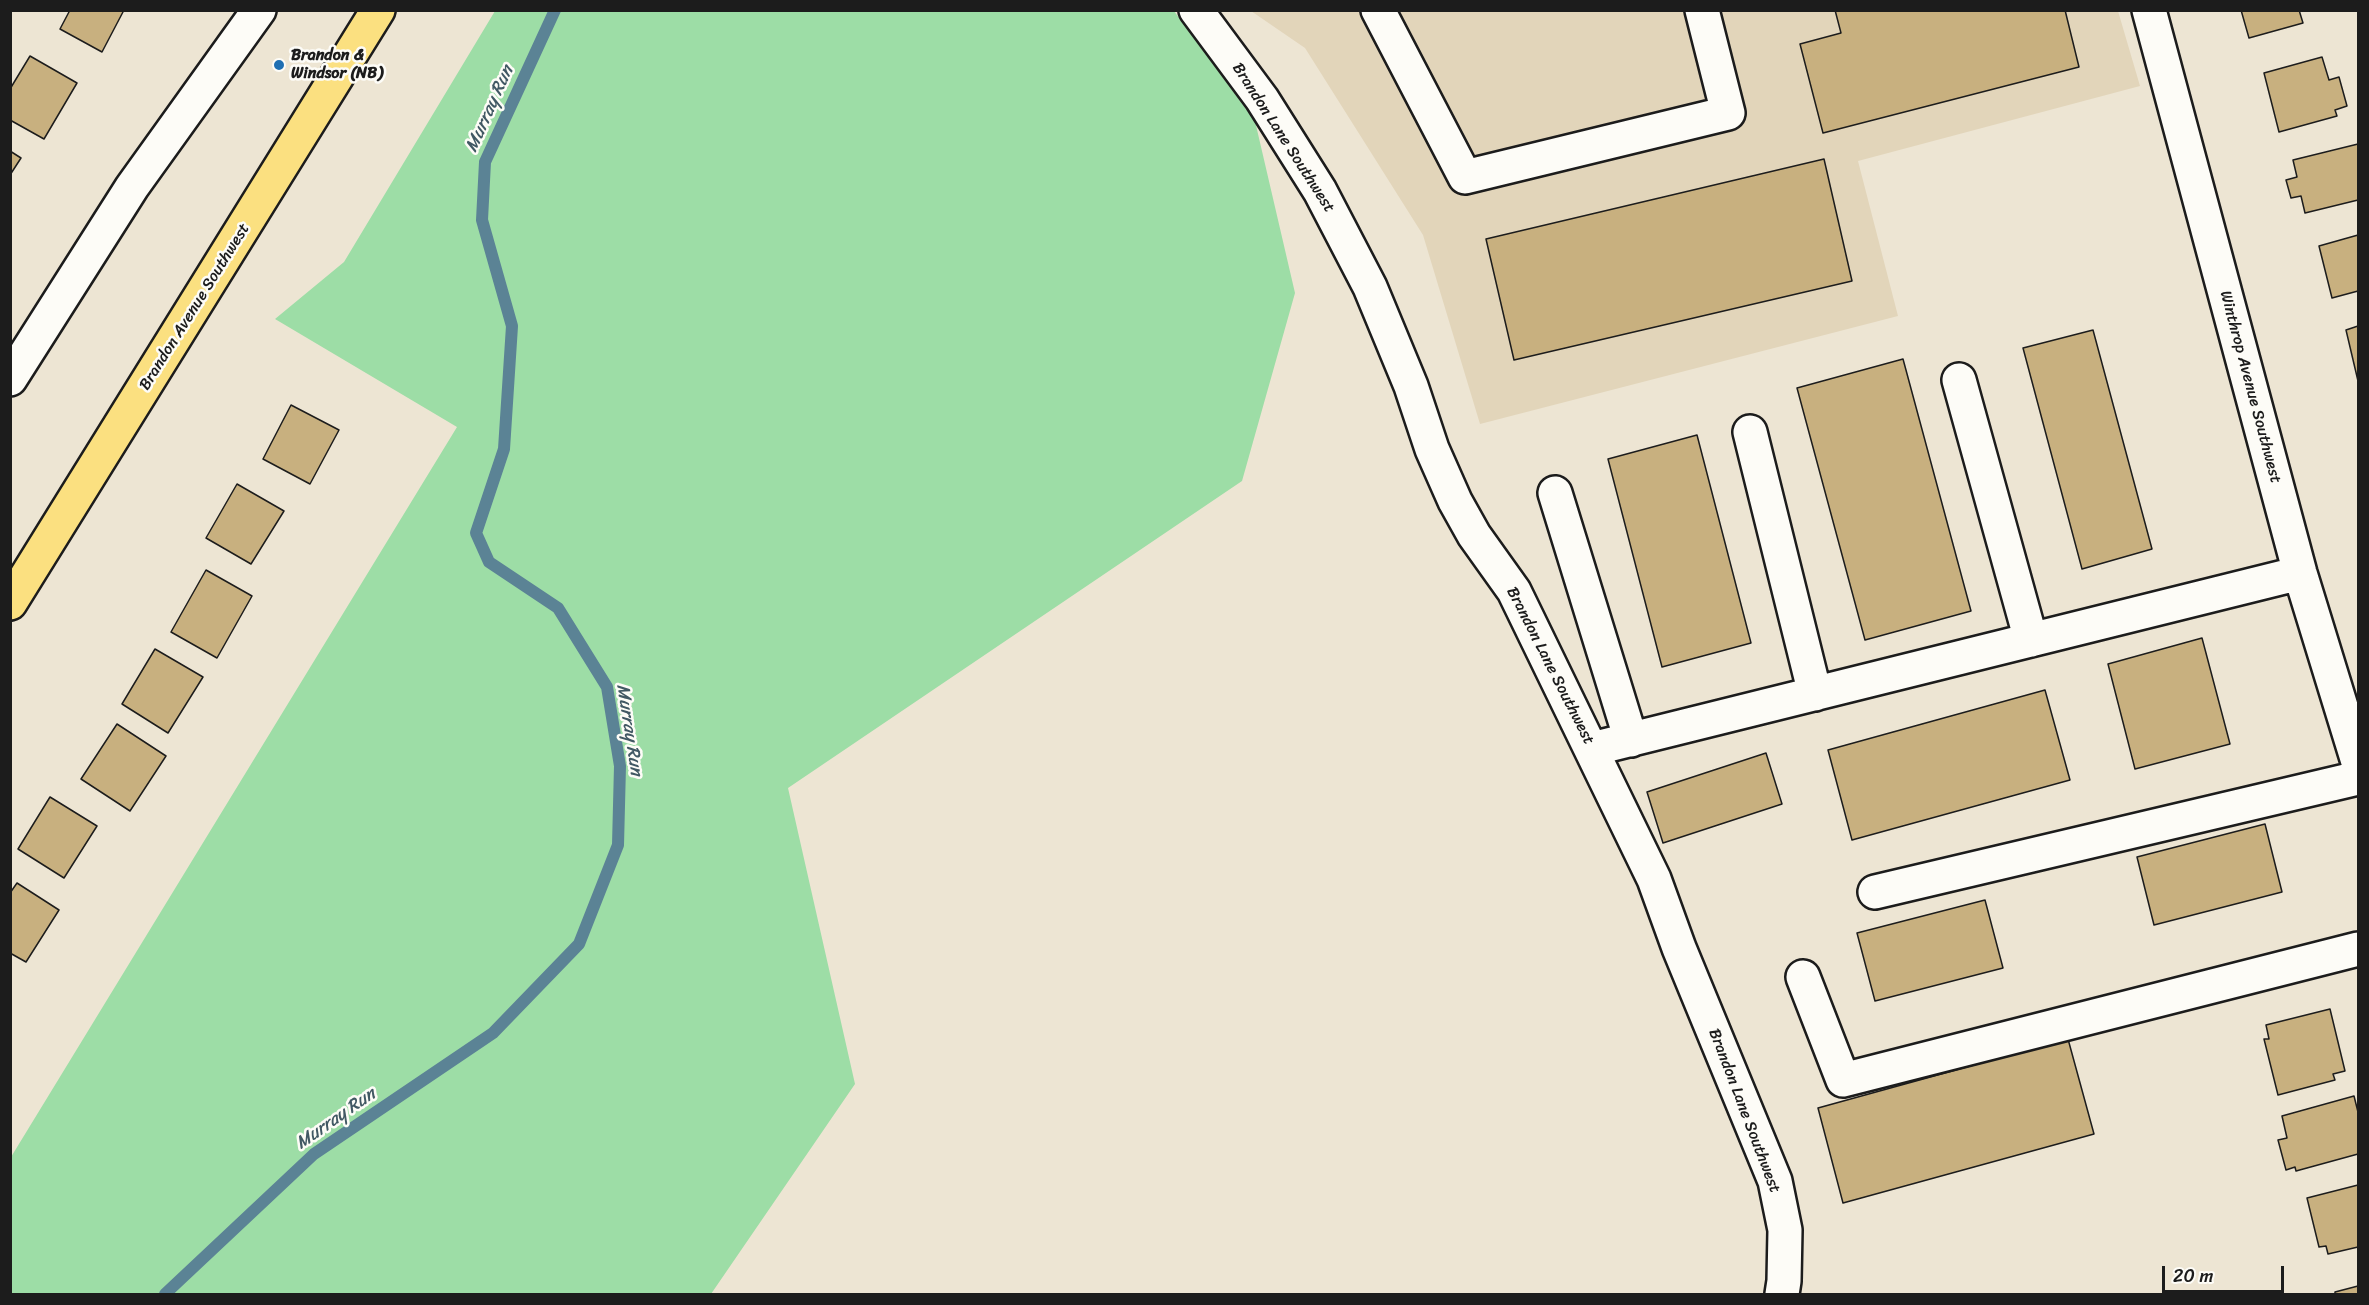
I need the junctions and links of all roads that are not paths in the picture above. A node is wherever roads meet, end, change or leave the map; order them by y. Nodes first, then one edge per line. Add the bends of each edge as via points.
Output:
1 (259, 10) edge
2 (378, 10) edge
3 (1196, 10) edge
4 (1378, 10) edge
5 (1702, 10) edge
6 (2149, 10) edge
7 (10, 380) edge
8 (1959, 380) dead end
9 (1750, 432) dead end
10 (1555, 493) dead end
11 (2300, 573) junction
12 (10, 603) edge
13 (2031, 640) junction
14 (1815, 694) junction
15 (1631, 740) junction
16 (1592, 749) junction
17 (2358, 762) edge
18 (2358, 778) edge
19 (1875, 892) dead end
20 (2358, 949) edge
21 (1803, 977) dead end
22 (1782, 1294) edge

1 - 7 street via 132,187
2 - 12 main road, Brandon Avenue Southwest
3 - 16 street, Brandon Lane Southwest via 1262,99 1320,190 1370,287 1455,501 1514,591
4 - 5 street via 1465,177 1728,113
6 - 11 street, Winthrop Avenue Southwest
8 - 13 street
9 - 14 street
10 - 15 street
11 - 13 street
11 - 17 street, Winthrop Avenue Southwest
13 - 14 street
14 - 15 street
15 - 16 street
16 - 22 street, Brandon Lane Southwest via 1653,879 1775,1181 1785,1230
18 - 19 street
20 - 21 street via 1843,1080

